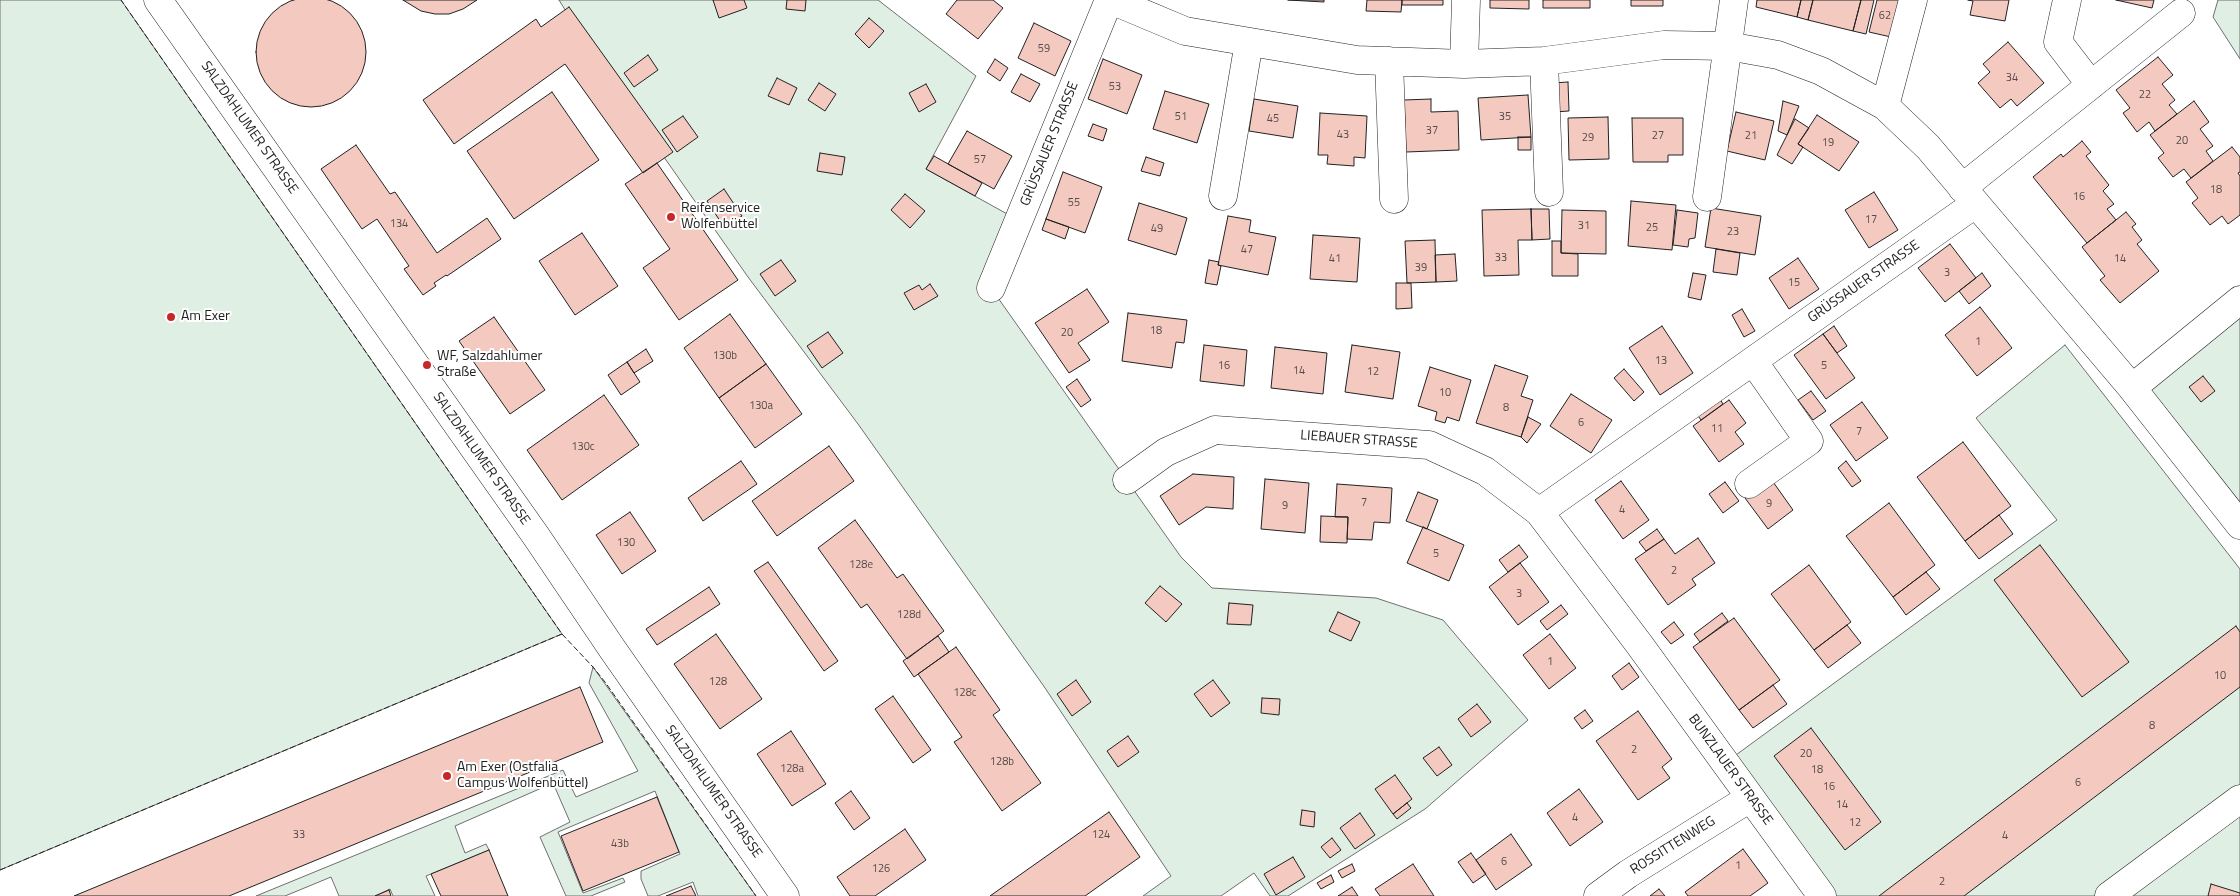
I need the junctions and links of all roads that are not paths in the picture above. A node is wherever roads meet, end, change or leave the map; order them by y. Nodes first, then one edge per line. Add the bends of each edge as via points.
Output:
1 (158, 0) edge
2 (1110, 0) edge
3 (1466, 0) edge
4 (1734, 0) edge
5 (1914, 0) edge
6 (2067, 0) edge
7 (2181, 13) dead end
8 (1249, 42) junction
9 (1728, 46) junction
10 (1390, 62) junction
11 (1544, 62) junction
12 (1464, 64) junction
13 (2091, 85) junction
14 (1885, 106) junction
15 (1549, 192) dead end
16 (1223, 196) dead end
17 (1969, 196) junction
18 (1707, 197) dead end
19 (1394, 199) dead end
20 (991, 288) dead end
21 (2240, 300) edge
22 (1753, 361) junction
23 (2132, 388) junction
24 (1127, 480) dead end
25 (1748, 484) dead end
26 (1539, 512) junction
27 (2240, 525) edge
28 (1639, 644) joint
29 (1750, 798) junction
30 (2240, 799) edge
31 (785, 896) edge
32 (1598, 896) edge
33 (1822, 896) edge
34 (2109, 896) edge

1 - 31 street, SALZDAHLUMER STRASSE
2 - 8 street, GRÜSSAUER STRASSE via 1185,31
2 - 20 street, GRÜSSAUER STRASSE
3 - 12 street
4 - 9 street
5 - 14 street
6 - 13 street via 2058,42
7 - 13 street, GRÜSSAUER STRASSE
8 - 10 street, GRÜSSAUER STRASSE via 1357,60
8 - 16 street
9 - 11 street, GRÜSSAUER STRASSE via 1664,45
9 - 14 street, GRÜSSAUER STRASSE via 1778,55 1821,71
9 - 18 street
10 - 12 street, GRÜSSAUER STRASSE
10 - 19 street
11 - 12 street, GRÜSSAUER STRASSE
11 - 15 street
13 - 17 street, GRÜSSAUER STRASSE
14 - 17 street, GRÜSSAUER STRASSE via 1928,147
17 - 22 street, GRÜSSAUER STRASSE
17 - 23 street, GRÜSSAUER STRASSE
21 - 23 street
22 - 25 street via 1809,441
22 - 26 street, GRÜSSAUER STRASSE
23 - 27 street, GRÜSSAUER STRASSE
24 - 26 street, LIEBAUER STRASSE via 1166,452 1215,430 1429,445 1485,470
26 - 28 street, LIEBAUER STRASSE
28 - 29 street, BUNZLAUER STRASSE
29 - 32 street, ROSSITTENWEG
29 - 33 street, BUNZLAUER STRASSE
30 - 34 street

